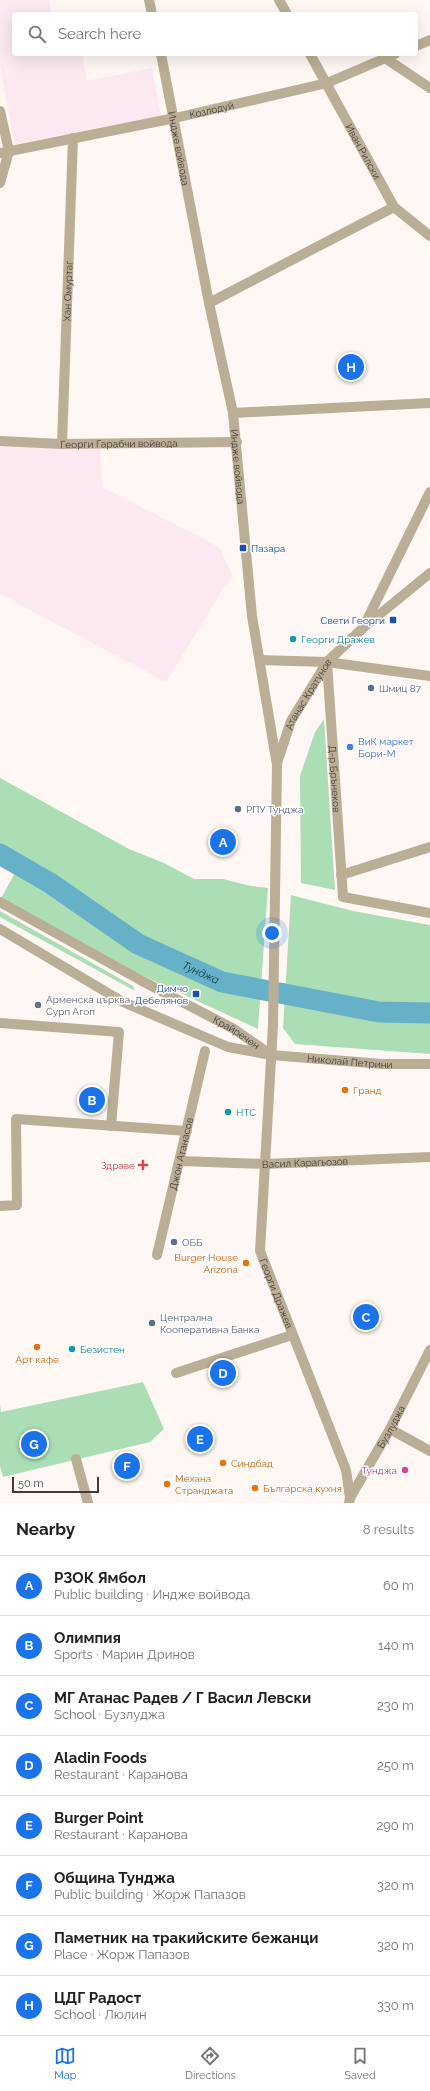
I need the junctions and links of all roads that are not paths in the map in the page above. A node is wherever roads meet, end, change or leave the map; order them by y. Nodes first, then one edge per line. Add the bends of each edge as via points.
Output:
1 (149, 0) edge
2 (279, 0) edge
3 (152, 12) edge
4 (286, 12) edge
5 (430, 40) edge
6 (418, 45) edge
7 (161, 56) edge
8 (311, 56) edge
9 (390, 56) edge
10 (385, 58) junction
11 (327, 83) junction
12 (430, 88) edge
13 (0, 111) edge
14 (175, 118) junction
15 (73, 138) junction
16 (5, 152) edge
17 (0, 183) edge
18 (394, 207) junction
19 (430, 236) edge
20 (209, 303) junction
21 (430, 403) edge
22 (233, 413) junction
23 (0, 441) edge
24 (237, 442) junction
25 (62, 444) junction
26 (430, 492) edge
27 (430, 573) edge
28 (363, 628) junction
29 (260, 660) junction
30 (327, 662) junction
31 (430, 676) edge
32 (277, 765) junction
33 (430, 847) edge
34 (341, 874) junction
35 (0, 902) edge
36 (430, 913) edge
37 (0, 929) edge
38 (0, 1023) edge
39 (273, 1024) joint
40 (205, 1051) dead end
41 (271, 1055) junction
42 (430, 1064) edge
43 (111, 1126) junction
44 (187, 1131) junction
45 (430, 1157) edge
46 (180, 1161) junction
47 (265, 1164) junction
48 (0, 1206) edge
49 (157, 1255) dead end
50 (292, 1335) junction
51 (430, 1350) edge
52 (176, 1374) dead end
53 (390, 1429) junction
54 (430, 1451) edge
55 (76, 1459) dead end
56 (349, 1501) edge
57 (88, 1503) edge

1 - 3 street
2 - 4 street
5 - 6 street
7 - 14 street, Индже войвода
8 - 11 street, Иван Рилски
9 - 10 street, Козлодуй
10 - 11 street, Козлодуй
10 - 12 street
11 - 14 street, Козлодуй
11 - 18 street, Иван Рилски
13 - 16 street
14 - 15 street, Козлодуй
14 - 20 street, Индже войвода
15 - 16 street, Козлодуй
15 - 25 street, Хан Омуртаг
16 - 17 street
18 - 19 street, Иван Рилски
18 - 20 street
20 - 22 street, Индже войвода
21 - 22 street
22 - 24 street, Индже войвода
23 - 25 street, Георги Гарабчи войвода
24 - 25 street, Георги Гарабчи войвода
24 - 29 street, Индже войвода via 252,616
26 - 28 street
27 - 28 street, Атанас Кратунов
28 - 30 street, Атанас Кратунов
29 - 30 street
29 - 32 street, Индже войвода
30 - 31 street
30 - 32 street, Атанас Кратунов via 291,721
30 - 34 street, Д-р Брънеков
32 - 39 street, Индже войвода
33 - 34 street
34 - 36 street, Д-р Брънеков via 343,897
35 - 41 street, Крайречен via 234,1029
37 - 41 street, Крайречен via 123,1002 228,1047
38 - 43 street via 119,1032
39 - 41 street, Георги Дражев
40 - 44 street, Джон Атанасов
41 - 42 street, Николай Петрини via 382,1064
41 - 47 street, Георги Дражев
43 - 44 street
43 - 48 street via 16,1119 17,1206
44 - 46 street, Джон Атанасов
45 - 47 street, Васил Карагьозов
46 - 47 street, Васил Карагьозов
46 - 49 street, Джон Атанасов
47 - 50 street, Георги Дражев via 260,1251
50 - 52 street
50 - 56 street, Георги Дражев via 346,1470
51 - 53 street, Бузлуджа
53 - 54 street
53 - 56 street, Бузлуджа
55 - 57 street

